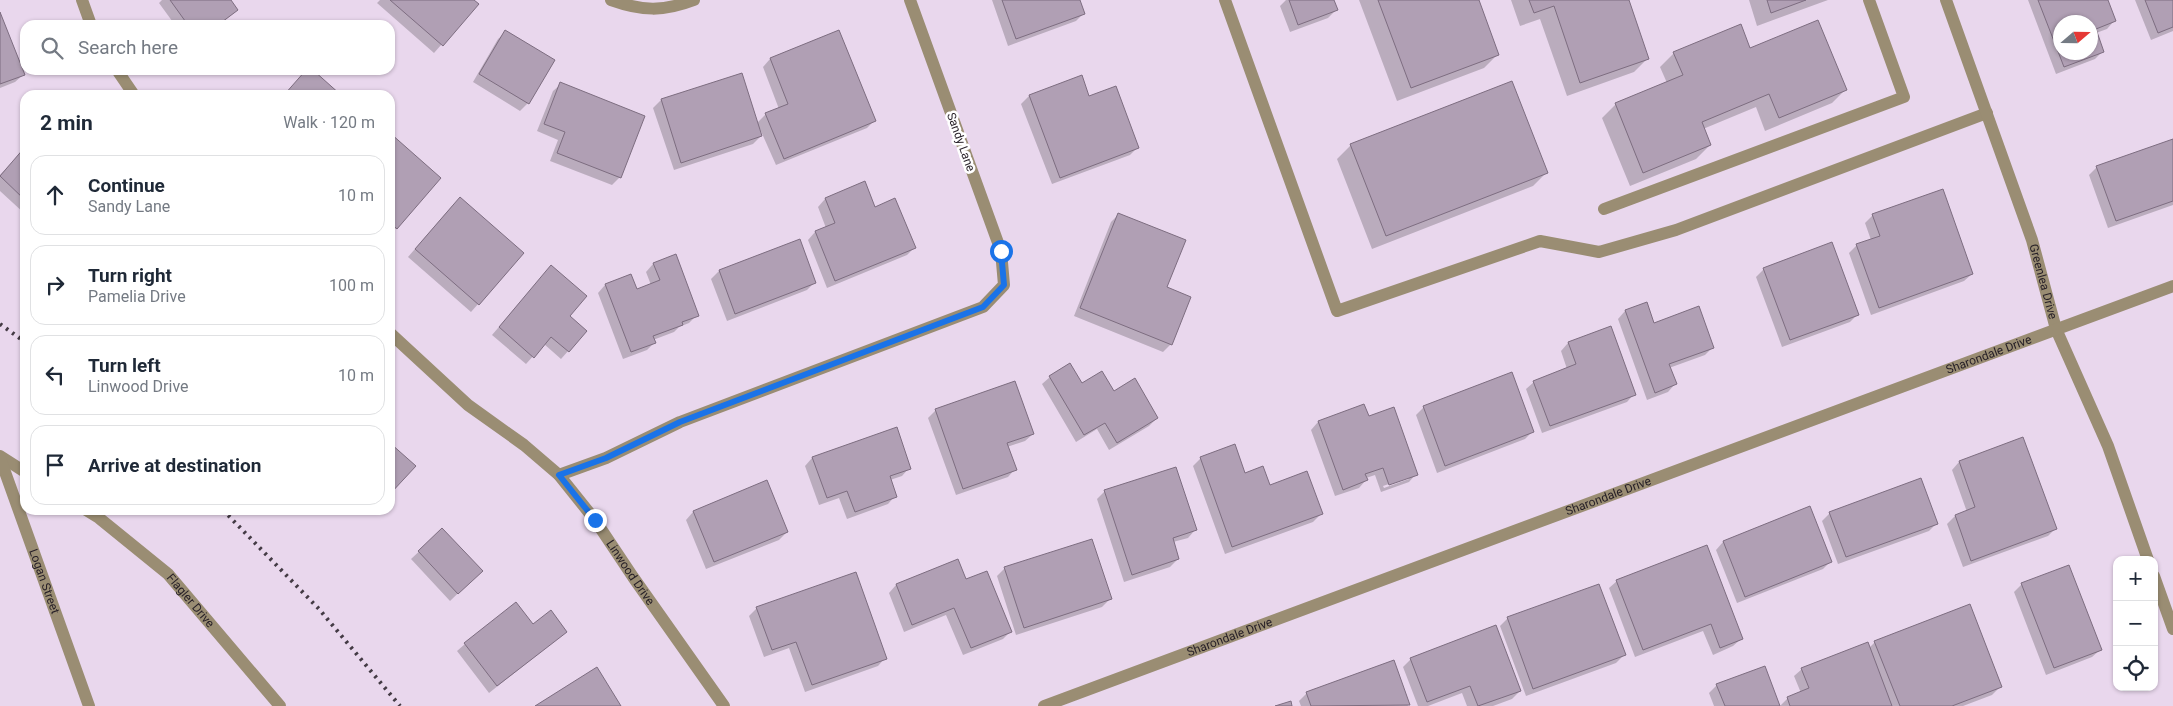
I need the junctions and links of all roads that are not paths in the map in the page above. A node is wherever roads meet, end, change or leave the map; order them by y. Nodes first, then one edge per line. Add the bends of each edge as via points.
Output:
1 (82, 0) edge
2 (611, 0) edge
3 (694, 0) edge
4 (910, 0) edge
5 (1225, 0) edge
6 (1869, 0) edge
7 (1946, 0) edge
8 (89, 20) edge
9 (120, 75) edge
10 (131, 90) edge
11 (1987, 113) junction
12 (1604, 208) dead end
13 (2173, 286) edge
14 (2056, 329) junction
15 (395, 339) edge
16 (0, 457) edge
17 (20, 469) edge
18 (559, 475) junction
19 (20, 513) edge
20 (21, 515) edge
21 (94, 515) edge
22 (2147, 556) edge
23 (2158, 587) edge
24 (2173, 629) edge
25 (89, 706) edge
26 (280, 706) edge
27 (724, 706) edge
28 (1044, 706) edge

1 - 8 street
2 - 3 street via 632,8 656,10
4 - 18 street, Sandy Lane via 1001,251 1004,285 983,307 680,422 606,458
5 - 11 street via 1337,311 1540,240 1599,252 1676,230
6 - 12 street via 1904,97
7 - 11 street, Greenlea Drive
9 - 10 street
11 - 14 street, Greenlea Drive via 2032,240
13 - 14 street, Sharondale Drive
14 - 22 street, Greenlea Drive via 2108,446
14 - 28 street, Sharondale Drive
15 - 18 street, Linwood Drive via 468,405
16 - 17 street
16 - 19 street, Logan Street
18 - 27 street, Linwood Drive via 595,520
20 - 25 street, Logan Street
21 - 26 street, Flagler Drive via 168,574
23 - 24 street

